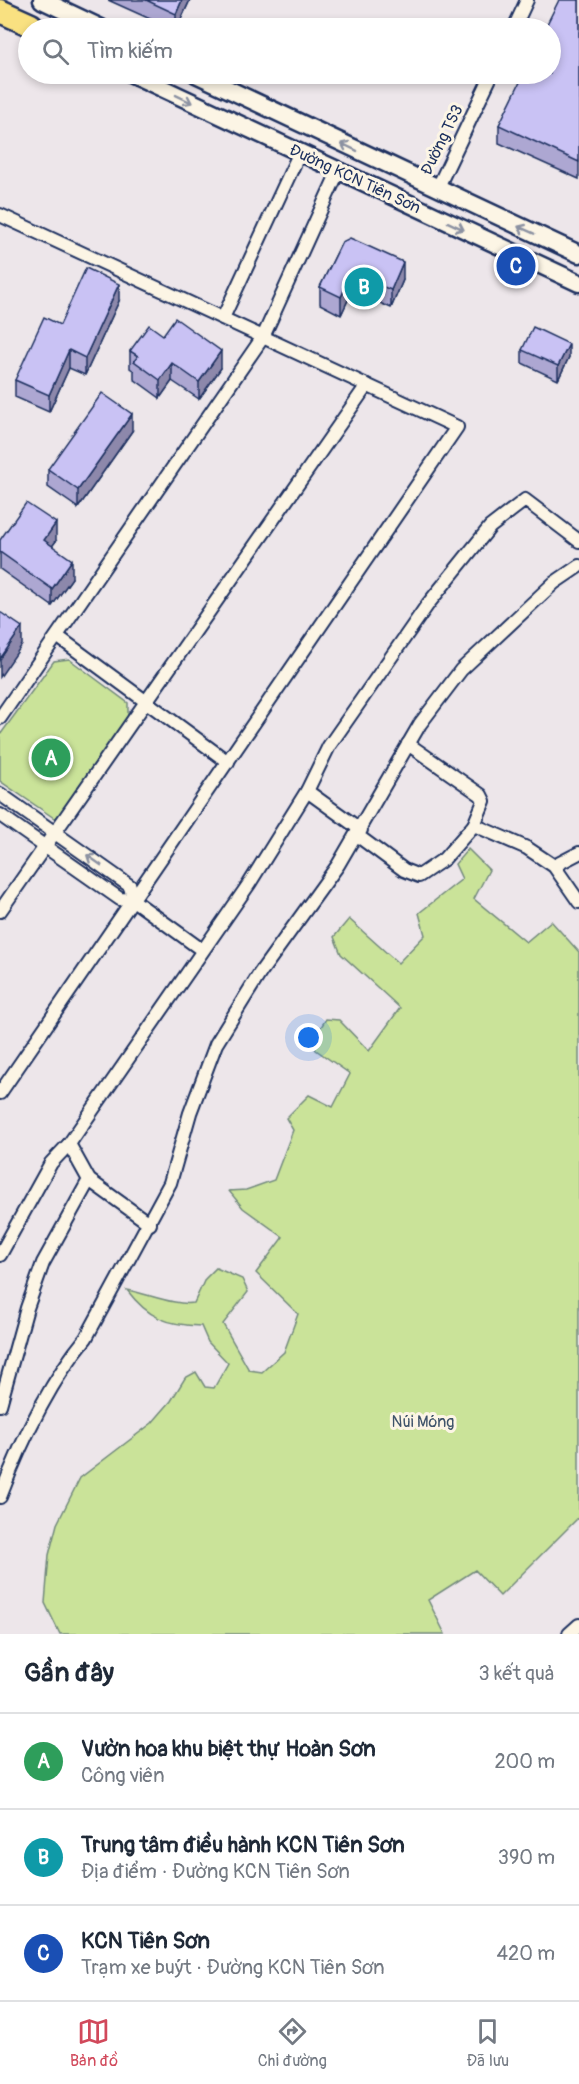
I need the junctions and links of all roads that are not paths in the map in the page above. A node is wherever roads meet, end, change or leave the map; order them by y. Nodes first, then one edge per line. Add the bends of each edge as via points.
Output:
1 (42, 0) edge
2 (527, 0) edge
3 (0, 1) edge
4 (0, 11) edge
5 (22, 18) edge
6 (81, 18) edge
7 (519, 18) edge
8 (18, 19) edge
9 (153, 84) edge
10 (217, 84) edge
11 (487, 84) edge
12 (299, 154) junction
13 (338, 172) junction
14 (437, 189) junction
15 (426, 212) junction
16 (0, 215) edge
17 (579, 254) edge
18 (579, 283) edge
19 (223, 318) junction
20 (263, 337) junction
21 (367, 385) junction
22 (579, 541) edge
23 (579, 566) edge
24 (57, 636) junction
25 (148, 703) junction
26 (0, 718) edge
27 (408, 744) junction
28 (228, 762) junction
29 (307, 791) junction
30 (0, 794) edge
31 (0, 815) edge
32 (474, 825) junction
33 (359, 833) junction
34 (56, 834) junction
35 (47, 848) junction
36 (579, 853) edge
37 (554, 867) junction
38 (133, 900) junction
39 (579, 902) edge
40 (0, 911) edge
41 (202, 950) junction
42 (0, 1069) edge
43 (11, 1076) junction
44 (0, 1093) edge
45 (69, 1144) junction
46 (89, 1179) junction
47 (150, 1224) junction
48 (0, 1255) edge
49 (0, 1405) edge
50 (0, 1497) edge
51 (579, 1625) edge
52 (569, 1634) edge

1 - 6 main road
2 - 7 street
3 - 5 main road
4 - 8 highway
9 -> 12 main road, Đường KCN Tiên Sơn
14 -> 10 main road, Đường KCN Tiên Sơn
11 - 14 street, Đường TS3
12 - 13 main road, Đường KCN Tiên Sơn
12 - 19 street
13 - 15 main road, Đường KCN Tiên Sơn
13 - 20 street
14 - 15 main road
17 -> 14 main road, Đường KCN Tiên Sơn
15 -> 18 main road, Đường KCN Tiên Sơn
16 - 19 street
19 - 20 street
20 - 21 street
20 - 24 street
21 - 25 street
21 - 28 street via 457,427
22 - 29 street via 525,500 490,527 428,604 329,746
23 - 27 street via 554,583 461,670
24 - 25 street
24 - 26 street
25 - 28 street
25 - 34 street
27 - 32 street via 481,795 484,801
27 - 33 street
28 - 38 street
29 - 33 street
29 - 41 street
30 - 34 street
31 - 35 street
32 - 33 street via 444,859 419,876 404,870
32 - 37 street via 527,848
33 - 47 street via 260,973 216,1044 170,1182
34 - 35 street
38 -> 34 street via 130,886
35 - 38 street via 120,899
35 - 40 street
36 - 37 street
37 - 39 street
38 - 41 street
38 - 43 street
41 - 45 street
42 - 43 street
43 - 44 street
45 - 46 street
45 - 48 street via 51,1163
46 - 47 street
46 - 49 street via 43,1263
47 - 50 street via 86,1338 40,1408
51 - 52 street

